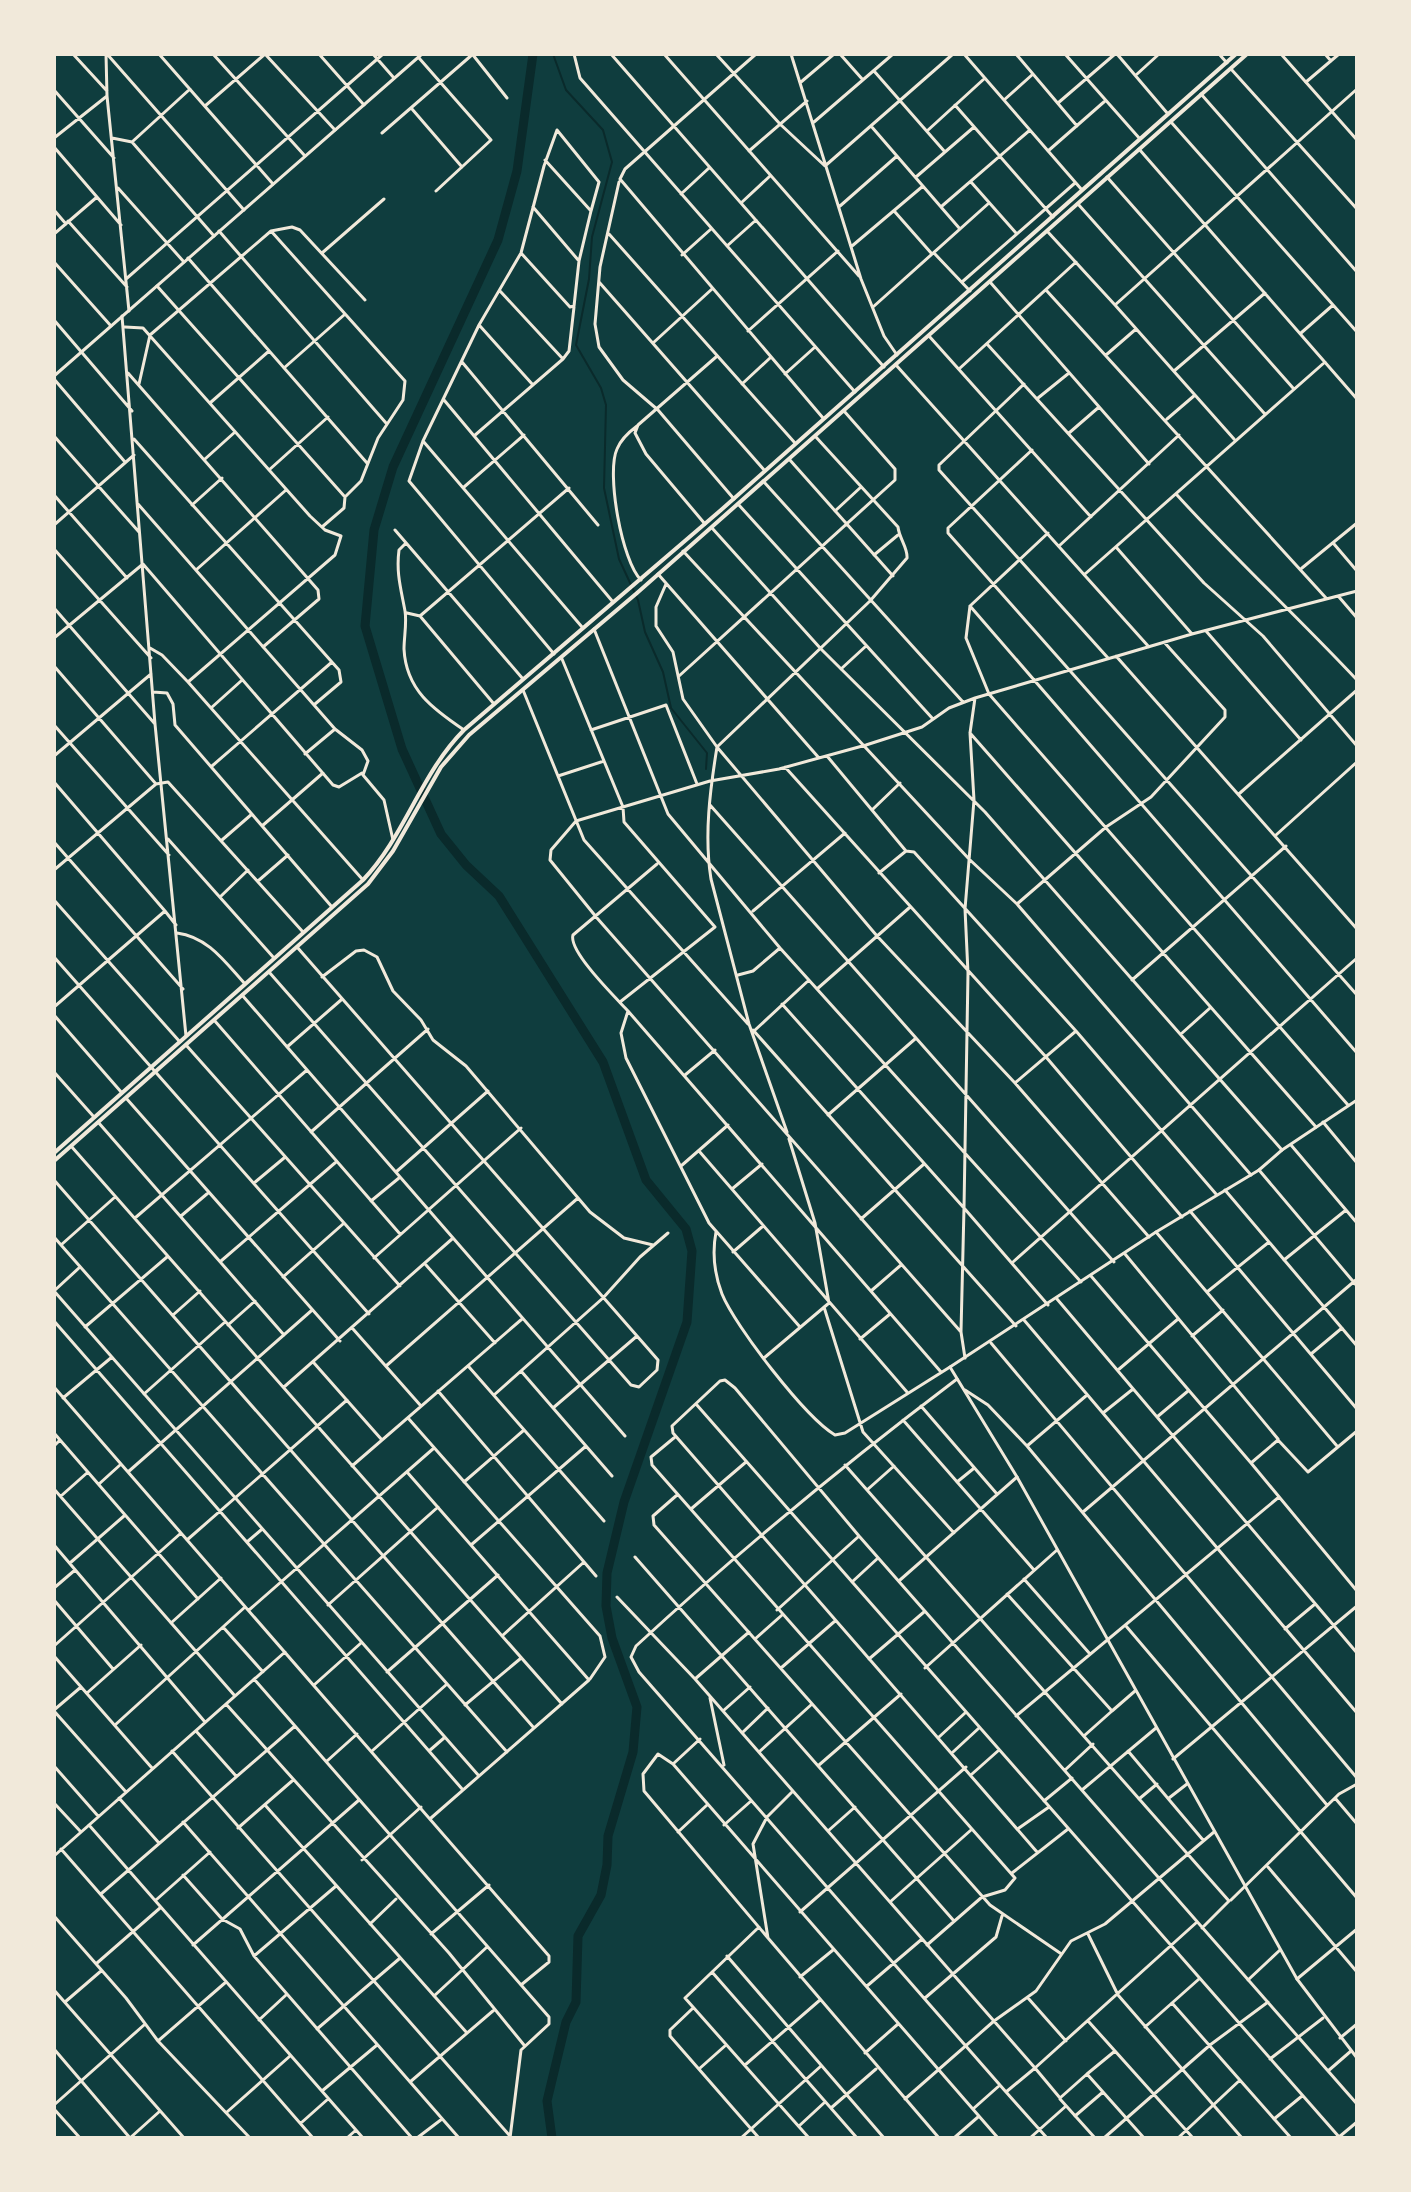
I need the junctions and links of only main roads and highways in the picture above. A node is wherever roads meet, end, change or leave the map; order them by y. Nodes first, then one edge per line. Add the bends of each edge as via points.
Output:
1 (1236, 54) edge
2 (1247, 54) edge
3 (736, 501) junction
4 (437, 769) junction
5 (416, 806) junction
6 (124, 1095) junction
7 (96, 1120) junction
8 (54, 1153) edge
9 (54, 1161) edge

1 - 3 main road
2 - 3 main road
3 - 4 main road
3 - 4 main road via 464,730
4 - 5 main road
5 - 6 main road via 363,880
5 - 6 main road via 375,876
6 - 7 main road
7 - 8 main road
7 - 9 main road

